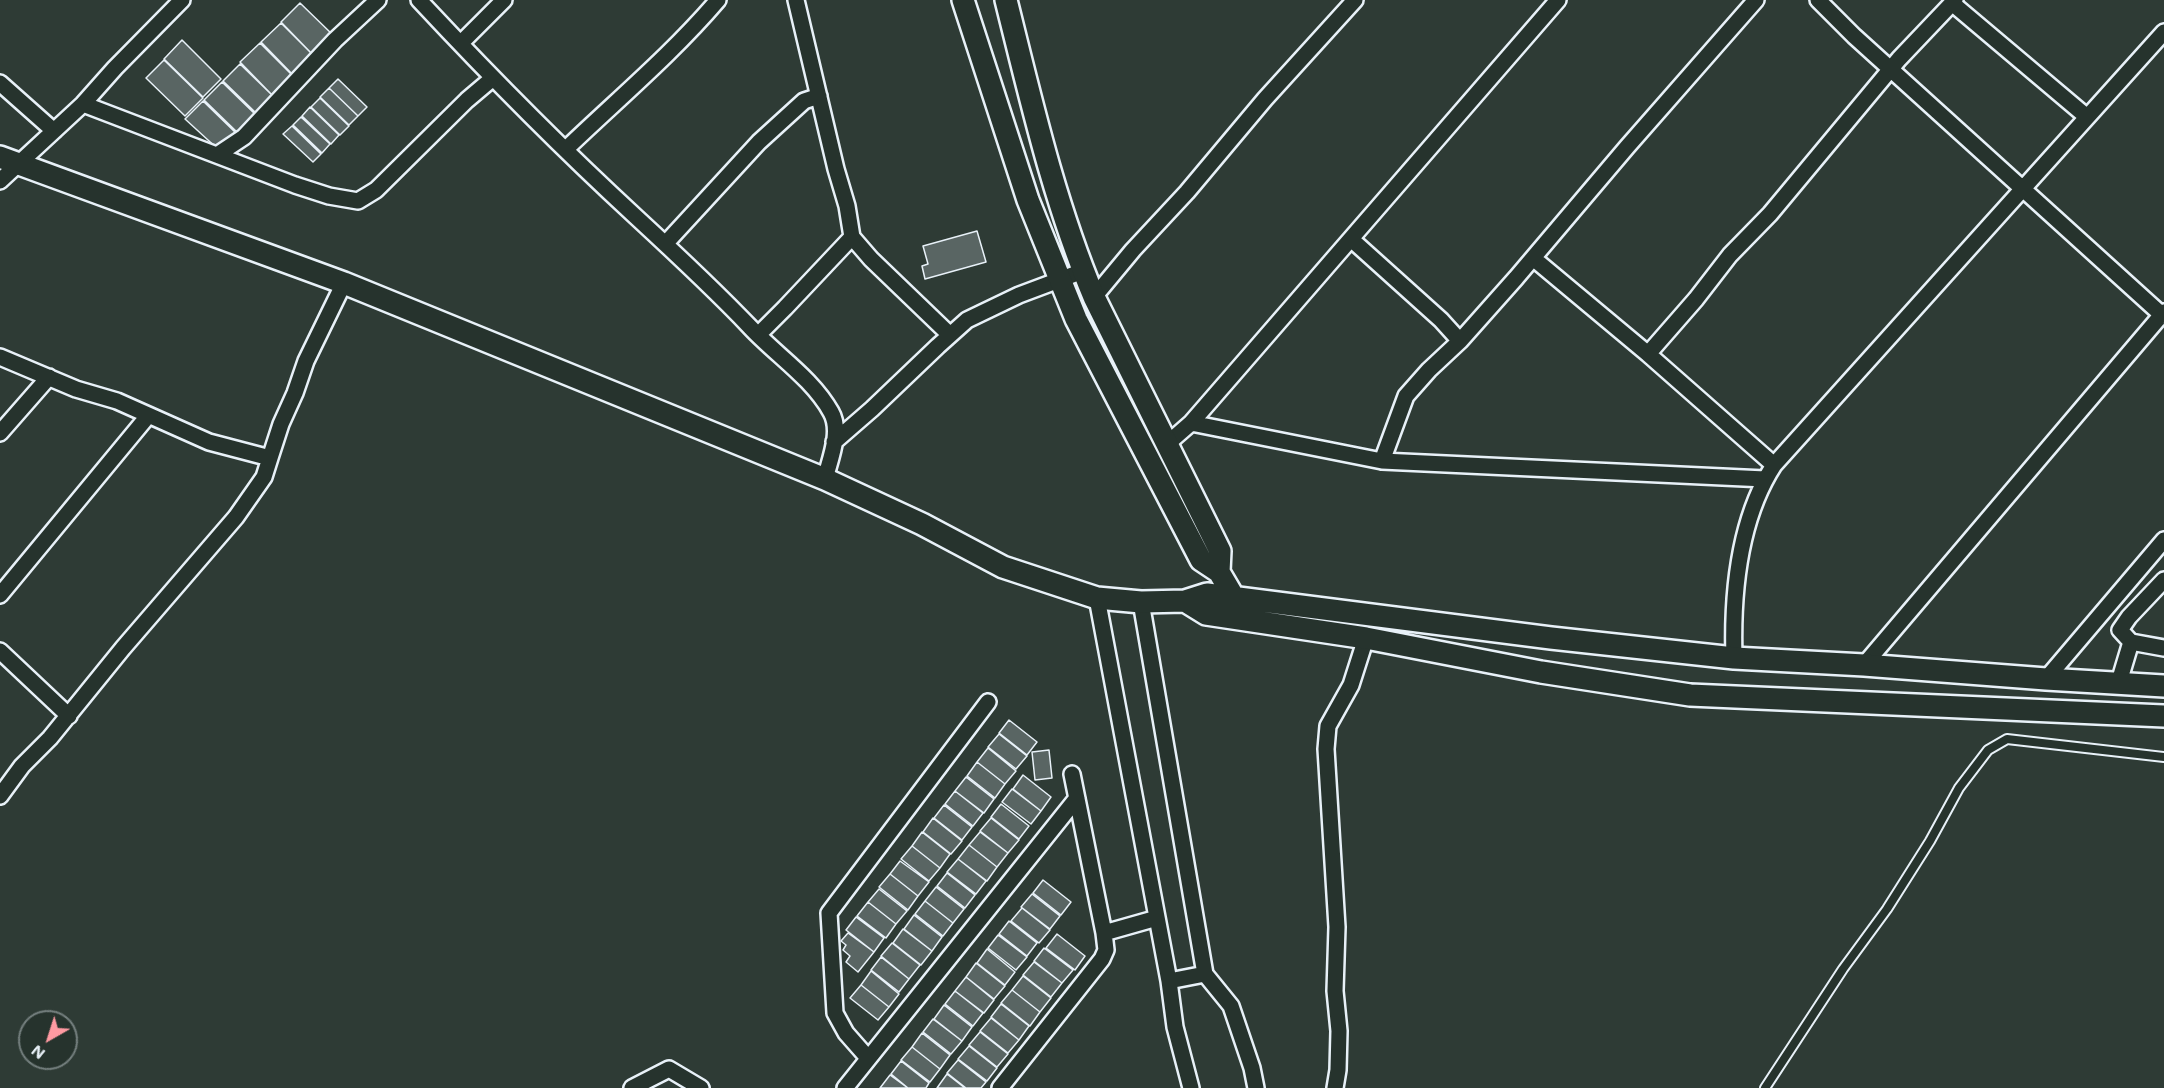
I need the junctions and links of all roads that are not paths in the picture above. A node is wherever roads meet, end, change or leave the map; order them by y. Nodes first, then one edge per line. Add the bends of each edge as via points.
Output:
1 (182, 0) edge
2 (378, 0) edge
3 (419, 0) edge
4 (504, 0) edge
5 (718, 0) edge
6 (796, 0) edge
7 (963, 0) edge
8 (1006, 0) edge
9 (1354, 0) edge
10 (1558, 0) edge
11 (1756, 0) edge
12 (1818, 0) edge
13 (1954, 2) edge
14 (2164, 32) edge
15 (461, 43) junction
16 (1891, 68) junction
17 (493, 78) junction
18 (0, 83) edge
19 (819, 96) junction
20 (83, 104) junction
21 (2087, 117) junction
22 (54, 131) junction
23 (566, 149) junction
24 (217, 155) junction
25 (9, 160) edge
26 (0, 181) edge
27 (2022, 189) junction
28 (852, 237) junction
29 (1351, 239) junction
30 (666, 243) junction
31 (1533, 258) junction
32 (1083, 271) junction
33 (1060, 280) junction
34 (344, 283) junction
35 (1094, 297) junction
36 (2163, 314) edge
37 (758, 335) junction
38 (950, 335) junction
39 (1460, 340) junction
40 (1648, 354) junction
41 (0, 357) edge
42 (49, 377) junction
43 (148, 416) junction
44 (1191, 423) junction
45 (0, 433) edge
46 (834, 442) junction
47 (1167, 444) junction
48 (270, 458) junction
49 (1382, 461) junction
50 (1774, 465) junction
51 (825, 479) junction
52 (1765, 479) junction
53 (2164, 540) edge
54 (1219, 572) junction
55 (2164, 580) edge
56 (0, 595) edge
57 (1097, 598) junction
58 (1235, 598) junction
59 (1185, 601) junction
60 (1141, 602) junction
61 (1245, 619) junction
62 (1366, 638) junction
63 (2131, 642) junction
64 (2164, 648) edge
65 (0, 651) edge
66 (1734, 658) junction
67 (1864, 665) junction
68 (2046, 679) junction
69 (2119, 682) junction
70 (2164, 686) edge
71 (988, 702) dead end
72 (69, 716) junction
73 (2164, 716) edge
74 (2164, 757) edge
75 (1072, 774) dead end
76 (0, 796) edge
77 (1077, 798) junction
78 (1157, 918) junction
79 (1104, 933) junction
80 (1205, 974) junction
81 (1169, 981) junction
82 (868, 1058) junction
83 (632, 1088) edge
84 (701, 1088) edge
85 (845, 1088) edge
86 (1000, 1088) edge
87 (1191, 1088) edge
88 (1256, 1088) edge
89 (1335, 1088) edge
90 (1765, 1088) edge

1 - 20 street
2 - 24 street via 244,137
3 - 15 street
4 - 15 street
5 - 23 street
6 - 19 street
7 - 33 street via 1028,200
8 - 32 street via 1052,174
9 - 35 street
10 - 29 street
11 - 31 street
12 - 16 street
13 - 16 street
13 - 21 street
14 - 21 street
15 - 17 street
16 - 27 street
16 - 40 street
17 - 23 street
17 - 24 street via 376,190 358,201 329,196
18 - 22 street
19 - 28 street
19 - 30 street via 804,101 759,142
20 - 22 street
20 - 24 street
21 - 27 street
22 - 25 street
23 - 30 street
25 - 26 street
25 - 34 street
27 - 36 street
27 - 50 street
28 - 37 street
28 - 38 street
29 - 39 street
29 - 44 street
30 - 37 street
31 - 39 street
31 - 40 street
32 - 33 street
32 - 35 street
33 - 38 street via 967,320
33 - 54 street via 1076,319 1201,560
34 - 48 street via 309,353
34 - 51 street
35 - 47 street
36 - 67 street
37 - 46 street via 814,387 833,414
38 - 46 street
39 - 49 street via 1406,396
40 - 50 street
41 - 42 street
42 - 43 street
42 - 45 street
43 - 48 street via 209,442
43 - 56 street
44 - 47 street
44 - 49 street
46 - 51 street
47 - 54 street via 1220,551
48 - 72 street via 264,477 236,518
49 - 52 street
50 - 52 street
51 - 57 street via 1002,567
52 - 66 street via 1739,564
53 - 68 street
54 - 58 street
55 - 63 street via 2120,630
57 - 60 street
57 - 78 street
58 - 59 street via 1207,594
58 - 61 street
58 - 66 street
59 - 60 street
59 - 61 street via 1206,614
60 - 80 street
61 - 62 street
62 - 73 street via 1541,672 1690,695
62 - 89 street via 1351,685 1328,726 1326,749 1337,927 1335,991 1339,1041
63 - 64 street
63 - 69 street
65 - 72 street
66 - 67 street
67 - 68 street
68 - 69 street
69 - 70 street
71 - 82 street via 829,913 836,1013 846,1033
72 - 76 street
74 - 90 lane via 2007,739 1988,750 1959,788 1887,909
75 - 77 street
77 - 79 street
77 - 82 street
78 - 79 street
78 - 81 street
79 - 86 street via 1106,950 1102,959
80 - 81 street
80 - 88 street via 1231,1006
81 - 87 street via 1175,1027
82 - 85 street
83 - 84 street via 669,1069

